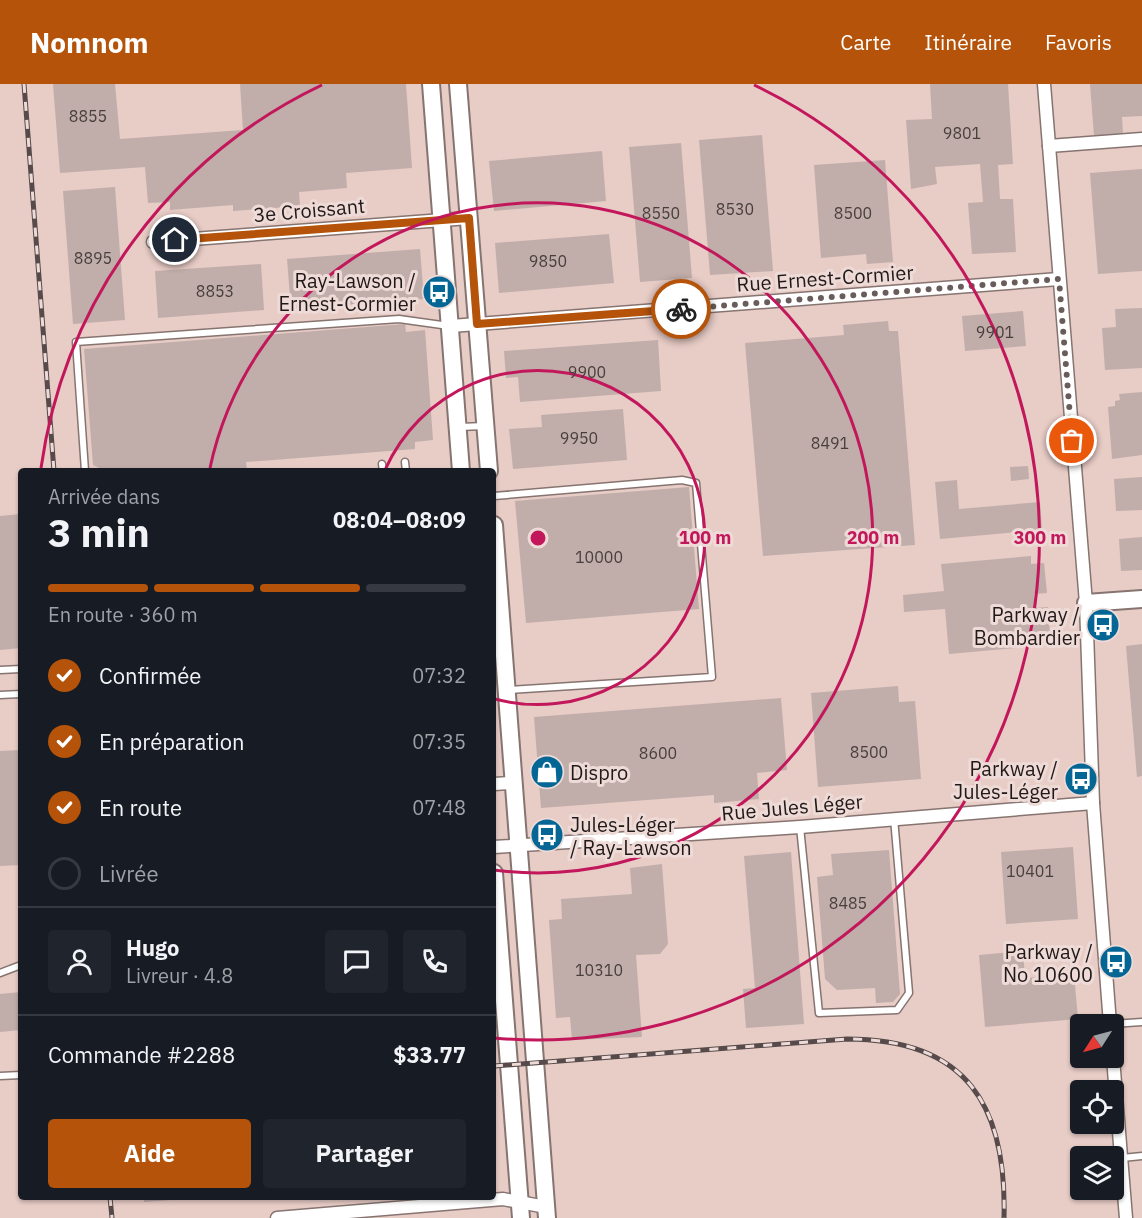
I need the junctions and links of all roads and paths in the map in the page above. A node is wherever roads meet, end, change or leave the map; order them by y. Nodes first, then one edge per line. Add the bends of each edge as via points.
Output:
1 (431, 84) edge
2 (458, 84) edge
3 (1044, 84) edge
4 (1142, 139) edge
5 (1049, 146) junction
6 (469, 218) junction
7 (442, 220) junction
8 (153, 242) dead end
9 (1059, 279) junction
10 (477, 324) junction
11 (451, 326) junction
12 (485, 426) junction
13 (458, 427) junction
14 (405, 462) dead end
15 (85, 468) edge
16 (406, 468) edge
17 (461, 468) edge
18 (489, 468) edge
19 (496, 496) edge
20 (496, 597) edge
21 (1142, 599) edge
22 (1086, 603) junction
23 (497, 633) edge
24 (18, 669) edge
25 (0, 670) edge
26 (506, 691) junction
27 (18, 694) edge
28 (0, 695) edge
29 (512, 783) junction
30 (496, 784) edge
31 (1093, 802) junction
32 (894, 817) junction
33 (800, 827) junction
34 (518, 845) junction
35 (496, 847) edge
36 (496, 899) edge
37 (18, 967) edge
38 (0, 973) edge
39 (1110, 1014) edge
40 (1142, 1022) edge
41 (1124, 1023) edge
42 (1114, 1068) edge
43 (18, 1075) edge
44 (0, 1076) edge
45 (1121, 1146) edge
46 (1142, 1156) edge
47 (1124, 1158) edge
48 (1124, 1188) edge
49 (491, 1200) edge
50 (496, 1200) edge
51 (520, 1210) edge
52 (546, 1212) edge
53 (277, 1218) edge
54 (1126, 1218) edge

1 - 7 street
2 - 6 street
3 - 5 street
4 - 5 street
5 - 9 street
6 - 7 street, 3e Croissant
6 - 10 street
7 - 8 street, 3e Croissant
7 - 11 street
9 - 10 street, Rue Ernest-Cormier
9 - 22 street
10 - 11 street, Rue Ernest-Cormier
10 - 12 street
11 - 13 street
11 - 15 lane via 399,319 76,342
12 - 13 lane
12 - 18 street
13 - 17 street
14 - 16 lane
19 - 26 lane via 682,480 696,483 712,677
20 - 23 street
21 - 22 street
22 - 31 street
23 - 26 street
24 - 25 lane
26 - 29 street
27 - 28 lane
29 - 30 street
29 - 34 street
31 - 32 street, Rue Jules Léger
31 - 39 street
32 - 33 street, Rue Jules Léger
32 - 33 lane via 909,993 897,1010 819,1013
33 - 34 street, Rue Jules Léger
34 - 35 street, Rue Jules Léger
34 - 52 street
36 - 51 street
37 - 38 lane
40 - 41 lane
42 - 45 street
43 - 44 lane
46 - 47 lane
48 - 54 street
49 - 53 street
50 - 51 street via 503,1199
51 - 52 street

